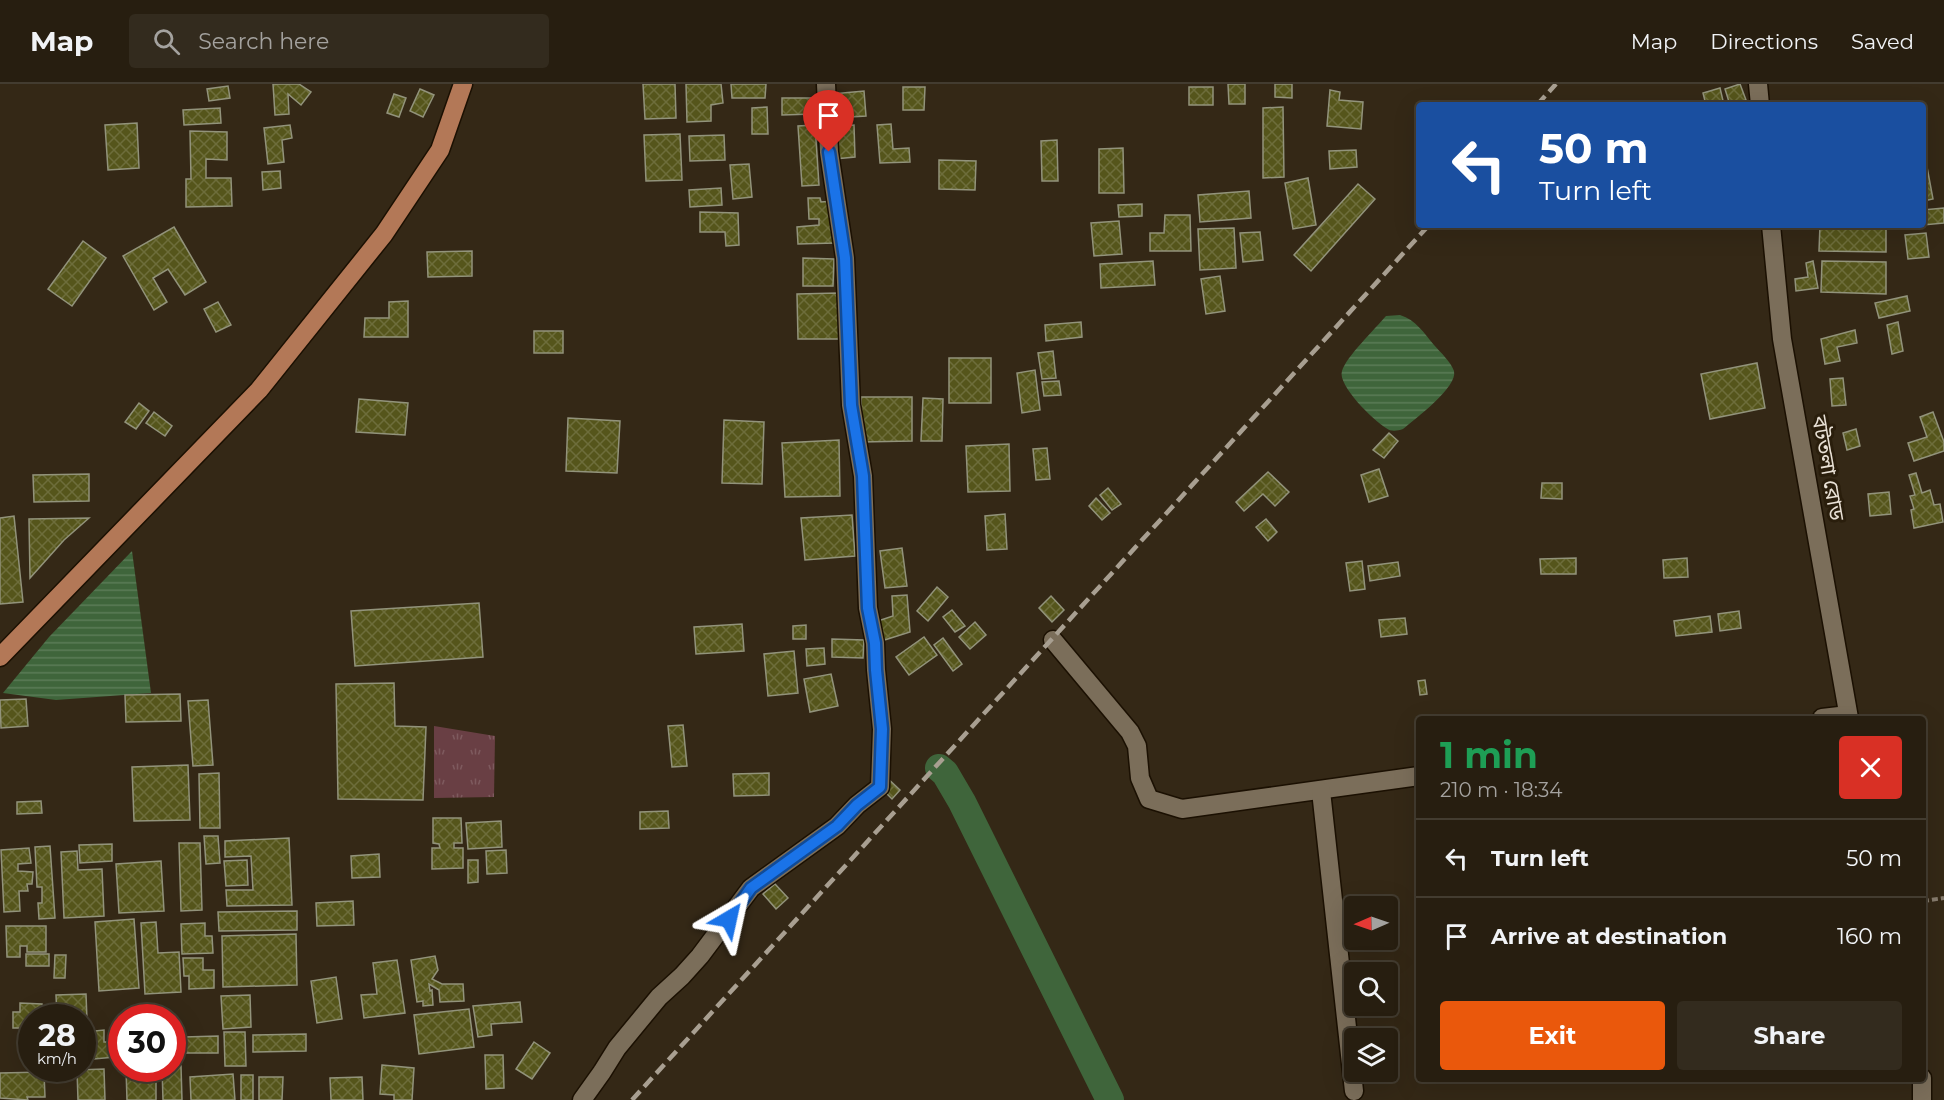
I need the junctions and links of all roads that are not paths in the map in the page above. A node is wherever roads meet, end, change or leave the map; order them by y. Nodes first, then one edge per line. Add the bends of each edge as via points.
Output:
1 (463, 84) edge
2 (826, 84) edge
3 (1758, 84) edge
4 (1760, 102) edge
5 (1772, 228) edge
6 (1053, 640) dead end
7 (0, 657) edge
8 (1849, 716) edge
9 (1416, 776) edge
10 (1322, 790) junction
11 (1922, 1082) edge
12 (1354, 1091) dead end
13 (582, 1100) edge
14 (1922, 1100) edge

1 - 7 main road via 440,150 384,234 267,380
2 - 13 street via 829,152 845,258 851,405 863,476 868,608 882,729 880,787 837,826 751,888 700,956 617,1048
3 - 4 street
5 - 8 street, বটতলা রোড via 1782,339
6 - 10 street via 1130,732 1149,799 1182,809
9 - 10 street
10 - 12 street
11 - 14 street

